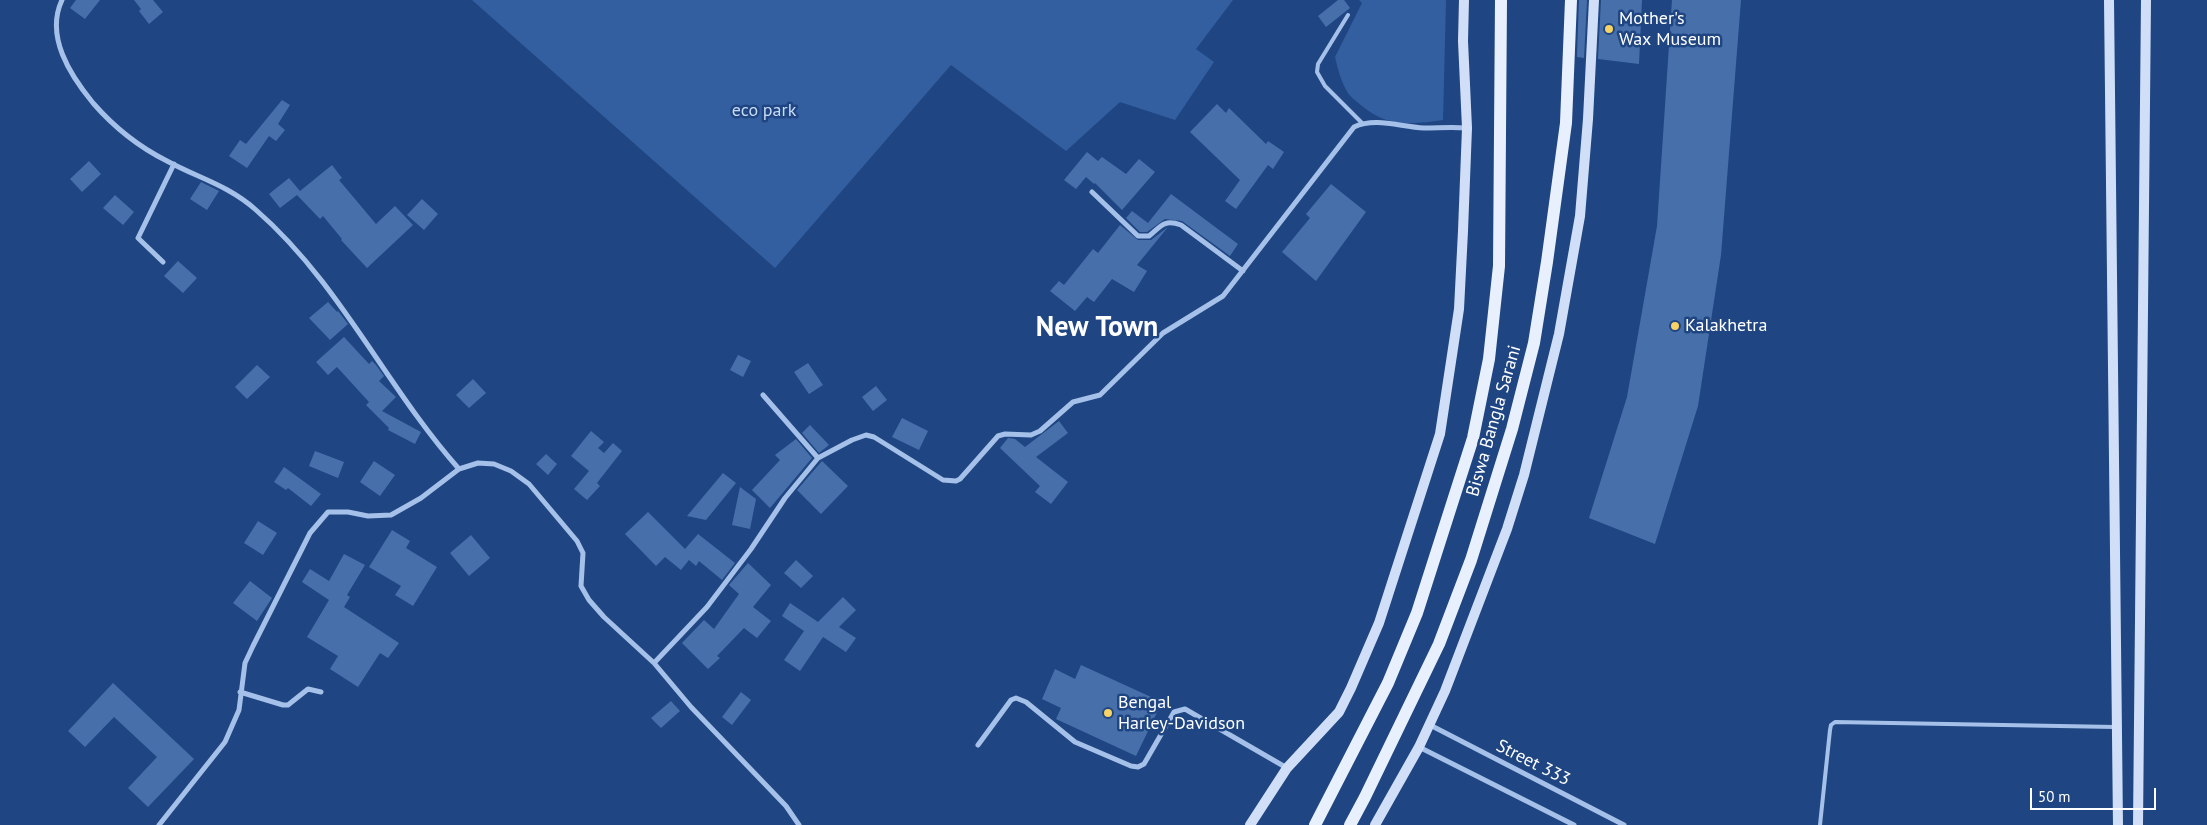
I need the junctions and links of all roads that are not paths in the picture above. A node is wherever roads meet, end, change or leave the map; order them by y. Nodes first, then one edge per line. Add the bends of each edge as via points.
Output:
1 (62, 0) edge
2 (1464, 0) edge
3 (1501, 0) edge
4 (1571, 0) edge
5 (1594, 0) edge
6 (2109, 0) edge
7 (2146, 0) edge
8 (1348, 15) dead end
9 (1362, 123) junction
10 (1467, 128) junction
11 (174, 164) junction
12 (1092, 192) dead end
13 (163, 262) dead end
14 (1243, 271) junction
15 (763, 395) dead end
16 (818, 458) junction
17 (459, 469) junction
18 (654, 664) junction
19 (240, 692) junction
20 (321, 692) dead end
21 (1430, 725) junction
22 (2117, 727) junction
23 (978, 745) dead end
24 (1419, 747) junction
25 (1287, 768) junction
26 (158, 825) edge
27 (799, 825) edge
28 (1250, 825) edge
29 (1315, 825) edge
30 (1350, 825) edge
31 (1376, 825) edge
32 (1574, 825) edge
33 (1624, 825) edge
34 (1820, 825) edge
35 (2118, 825) edge
36 (2138, 825) edge

1 - 11 street via 56,33 72,75 115,126
2 - 10 street via 1462,40
3 - 29 main road, Biswa Bangla Sarani via 1499,266 1488,358 1473,438 1417,612 1388,683
4 - 30 main road, Biswa Bangla Sarani via 1566,123 1547,262 1534,343 1512,429 1471,560 1440,644
5 - 21 street via 1580,216 1559,334 1524,475 1507,529
6 - 22 street
7 - 36 street
8 - 9 lane via 1318,64 1317,72 1325,86
9 - 10 street
9 - 14 street via 1354,127
10 - 25 street via 1459,309 1440,434 1379,623 1351,688 1339,712
11 - 13 street via 138,238
11 - 17 street via 237,195 257,210 306,261
12 - 14 street via 1138,236 1149,236 1166,222 1181,225
14 - 16 street via 1224,296 1163,333 1100,395 1073,402 1031,435 998,436 960,479 943,480 866,435
15 - 16 street
16 - 18 street via 785,498 707,607
17 - 18 street via 478,462 494,464 529,484 577,541 583,554 581,586 589,600
17 - 19 street via 421,498 391,514 368,516 328,512 310,533 285,578 245,663
18 - 27 street via 786,806
19 - 20 street via 283,705 288,705 308,689
19 - 26 street via 239,710 225,742
21 - 24 street
21 - 33 street, Street 333
22 - 34 lane via 1835,722 1830,730
22 - 35 street
23 - 25 street via 1011,700 1016,698 1026,702 1075,742 1138,766 1144,764 1174,712 1185,709
24 - 31 street
24 - 32 street, Street 333
25 - 28 street

